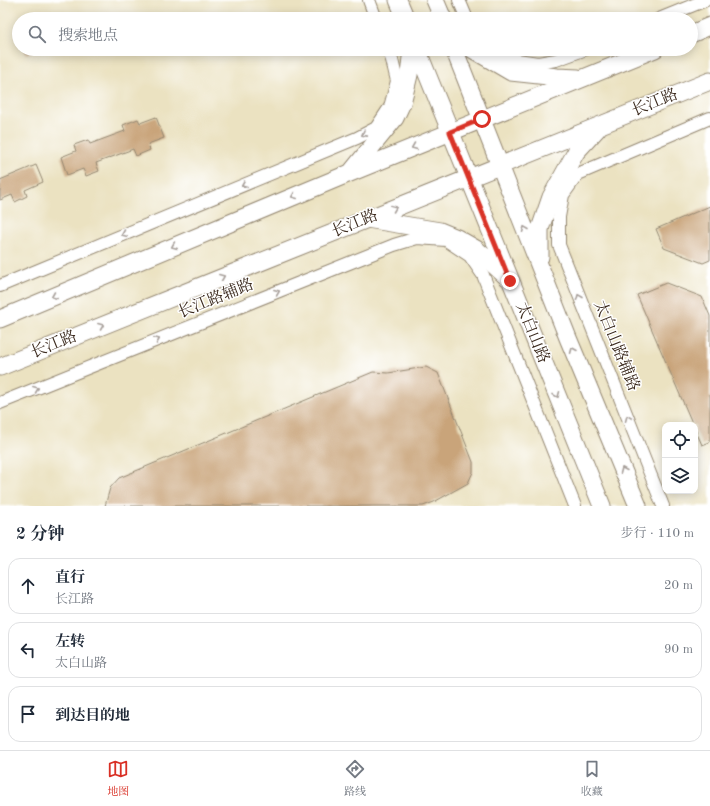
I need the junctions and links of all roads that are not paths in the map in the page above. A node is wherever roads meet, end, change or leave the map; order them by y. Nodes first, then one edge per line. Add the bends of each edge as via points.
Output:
1 (369, 0) edge
2 (398, 0) edge
3 (435, 0) edge
4 (459, 0) edge
5 (706, 0) edge
6 (373, 12) edge
7 (403, 12) edge
8 (440, 12) edge
9 (464, 12) edge
10 (677, 12) edge
11 (710, 26) edge
12 (698, 31) edge
13 (391, 56) edge
14 (411, 56) edge
15 (420, 56) edge
16 (457, 56) edge
17 (484, 56) edge
18 (505, 56) edge
19 (567, 56) edge
20 (637, 56) edge
21 (584, 78) junction
22 (710, 81) edge
23 (710, 118) edge
24 (482, 119) junction
25 (601, 124) junction
26 (450, 132) junction
27 (500, 166) junction
28 (350, 173) junction
29 (469, 178) junction
30 (366, 219) junction
31 (540, 267) junction
32 (510, 281) junction
33 (0, 286) edge
34 (0, 319) edge
35 (0, 367) edge
36 (0, 403) edge
37 (575, 506) edge
38 (602, 506) edge
39 (638, 506) edge
40 (663, 506) edge

1 - 6 street
2 - 7 main road
3 - 8 main road
4 - 9 street
5 - 10 street
11 - 12 main road
13 -> 33 street via 397,81 390,107 376,128
14 - 28 main road via 406,89 395,118
15 - 26 main road, 太白山路
16 - 24 main road, 太白山路
17 - 21 main road via 512,72
18 - 19 street via 538,63
20 - 21 main road
21 - 24 main road
22 - 25 main road, 长江路
40 -> 23 street, 太白山路辅路 via 559,245 559,217 563,195 578,174
24 - 26 main road
24 - 27 main road, 太白山路
25 - 27 main road, 长江路
25 - 31 main road via 576,152 551,197 540,229
26 -> 28 main road
26 - 29 main road, 太白山路
27 - 29 main road, 长江路
31 -> 27 main road, 太白山路
28 -> 34 main road
30 -> 29 main road, 长江路
29 - 32 main road, 太白山路
30 - 32 main road via 440,231 457,238 476,249
35 -> 30 main road, 长江路
39 -> 31 main road, 太白山路
32 -> 38 main road, 太白山路
36 -> 37 street, 长江路辅路 via 394,245 417,238 446,240 470,256 484,275

